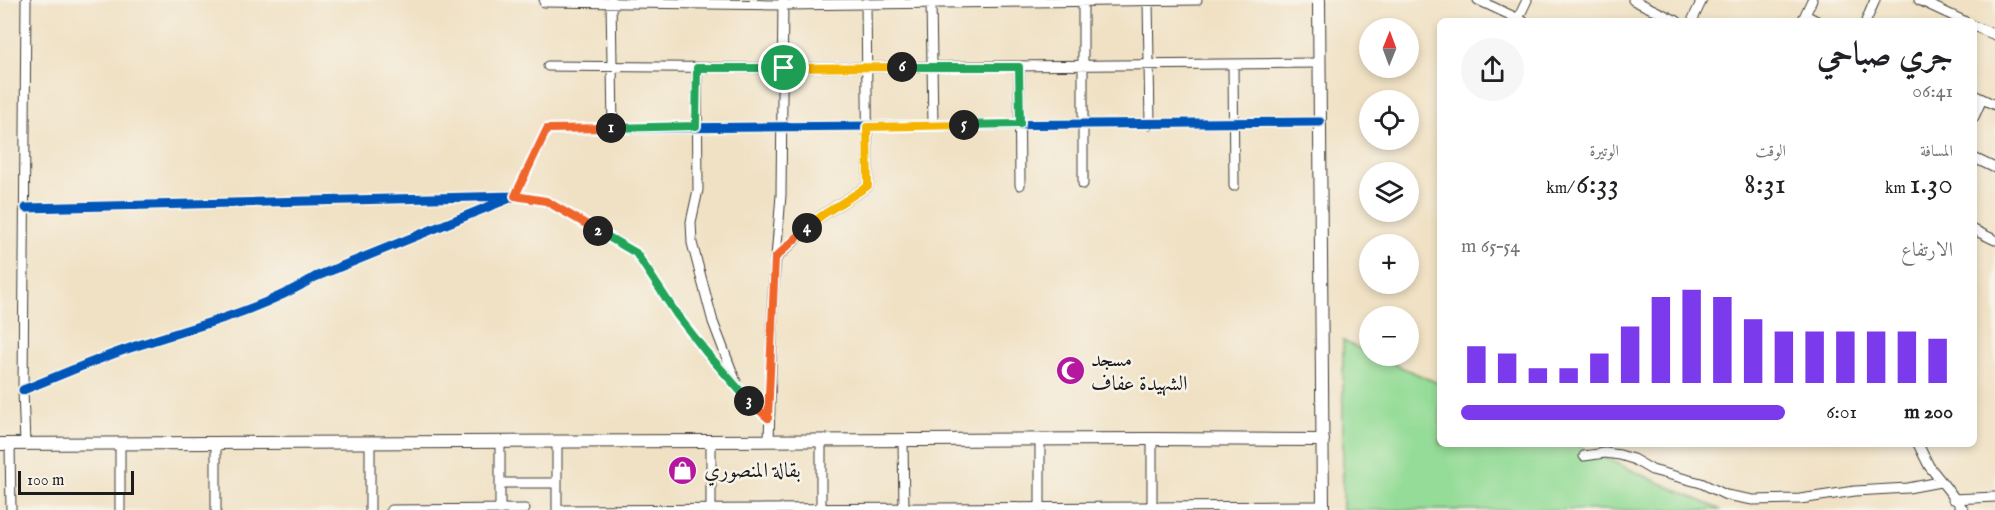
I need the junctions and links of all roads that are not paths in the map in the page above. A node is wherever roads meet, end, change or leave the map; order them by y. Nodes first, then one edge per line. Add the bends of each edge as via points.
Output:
1 (26, 0) edge
2 (1197, 0) edge
3 (1319, 0) edge
4 (1478, 0) edge
5 (1527, 0) edge
6 (1633, 0) edge
7 (1702, 0) edge
8 (1812, 0) edge
9 (1875, 0) edge
10 (1919, 0) edge
11 (1083, 1) edge
12 (1148, 1) edge
13 (544, 2) dead end
14 (612, 2) edge
15 (783, 2) edge
16 (931, 2) junction
17 (866, 3) junction
18 (1517, 18) edge
19 (1522, 18) edge
20 (1671, 18) edge
21 (1693, 18) edge
22 (1804, 18) edge
23 (1867, 18) edge
24 (1958, 18) edge
25 (1977, 27) edge
26 (1995, 35) edge
27 (1320, 63) junction
28 (1233, 64) junction
29 (1082, 65) junction
30 (1148, 65) junction
31 (548, 66) dead end
32 (612, 66) junction
33 (867, 67) junction
34 (932, 67) junction
35 (1019, 67) junction
36 (697, 68) junction
37 (784, 68) junction
38 (1978, 97) edge
39 (1995, 105) edge
40 (1234, 122) junction
41 (1320, 122) junction
42 (1020, 124) junction
43 (933, 125) junction
44 (1083, 125) junction
45 (1150, 125) junction
46 (696, 126) junction
47 (867, 127) junction
48 (613, 128) junction
49 (782, 128) junction
50 (1977, 159) edge
51 (1995, 168) edge
52 (1083, 184) dead end
53 (1020, 185) dead end
54 (1234, 186) dead end
55 (515, 196) junction
56 (26, 208) junction
57 (1977, 231) edge
58 (1995, 240) edge
59 (775, 258) junction
60 (738, 388) junction
61 (23, 390) junction
62 (768, 418) junction
63 (1152, 439) junction
64 (903, 440) junction
65 (1040, 440) junction
66 (1323, 440) junction
67 (500, 441) junction
68 (557, 441) junction
69 (711, 441) junction
70 (769, 441) junction
71 (821, 441) junction
72 (370, 442) junction
73 (216, 443) junction
74 (5, 444) edge
75 (25, 444) junction
76 (120, 444) junction
77 (1920, 447) edge
78 (1584, 456) dead end
79 (1940, 482) junction
80 (500, 483) junction
81 (557, 483) junction
82 (1995, 497) edge
83 (1953, 499) junction
84 (1152, 508) edge
85 (1323, 508) edge
86 (525, 509) edge
87 (711, 509) edge
88 (821, 509) edge
89 (904, 509) edge
90 (1040, 509) edge
91 (11, 510) edge
92 (120, 510) edge
93 (216, 510) edge
94 (370, 510) edge
95 (391, 510) edge
96 (500, 510) edge
97 (557, 510) edge
98 (1964, 510) edge

1 - 56 street
2 - 12 street
3 - 27 main road
4 - 18 street
5 - 19 street
6 - 20 street
7 - 21 street
8 - 22 street
9 - 23 street
10 - 24 street
11 - 12 street
11 - 16 street
11 - 29 street
12 - 30 street
13 - 14 street
14 - 15 street
14 - 32 street
15 - 17 street
15 - 37 street
16 - 17 street
16 - 34 street
17 - 33 street
25 - 26 street
27 - 28 street
27 - 41 main road
28 - 30 street
28 - 40 street
29 - 30 street
29 - 35 street
29 - 44 street
30 - 45 street
31 - 32 street
32 - 36 street
32 - 48 street
33 - 34 street
33 - 37 street
33 - 47 street
34 - 35 street
34 - 43 street
35 - 42 street
36 - 37 street
36 - 46 street
37 - 49 street
38 - 39 street
40 - 41 street
40 - 45 street
40 - 54 street
41 - 66 main road
42 - 43 street
42 - 44 street
42 - 53 street
43 - 47 street
44 - 45 street
44 - 52 street
46 - 48 street
46 - 49 street
46 - 60 street via 698,190 691,222 692,243 713,322
47 - 49 street
47 - 59 street via 868,186 821,216
48 - 55 street via 547,129
49 - 59 street
50 - 51 street
55 - 56 street
55 - 60 street via 546,201 636,253 677,315
55 - 61 street via 315,277 284,294 91,361
56 - 61 street
57 - 58 street
59 - 62 street
60 - 62 street
61 - 75 street
62 - 70 street
63 - 65 main road
63 - 66 main road
63 - 84 street
64 - 65 main road
64 - 71 main road
64 - 89 street
65 - 90 street
66 - 85 main road
67 - 68 main road
67 - 72 main road
67 - 80 street
68 - 69 main road
68 - 81 street
69 - 70 main road
69 - 87 street
70 - 71 main road
71 - 88 street
72 - 73 main road
72 - 94 street
73 - 76 main road
73 - 93 street
74 - 75 main road
74 - 91 street
75 - 76 main road
76 - 92 street
77 - 79 street
78 - 79 street via 1620,454 1652,470 1753,500 1800,499
79 - 83 street
80 - 81 street
80 - 96 street
81 - 97 street
82 - 83 street
83 - 98 street
84 - 85 street
84 - 90 street
86 - 96 street
87 - 88 street
87 - 97 street
88 - 89 street
89 - 90 street
95 - 96 street

